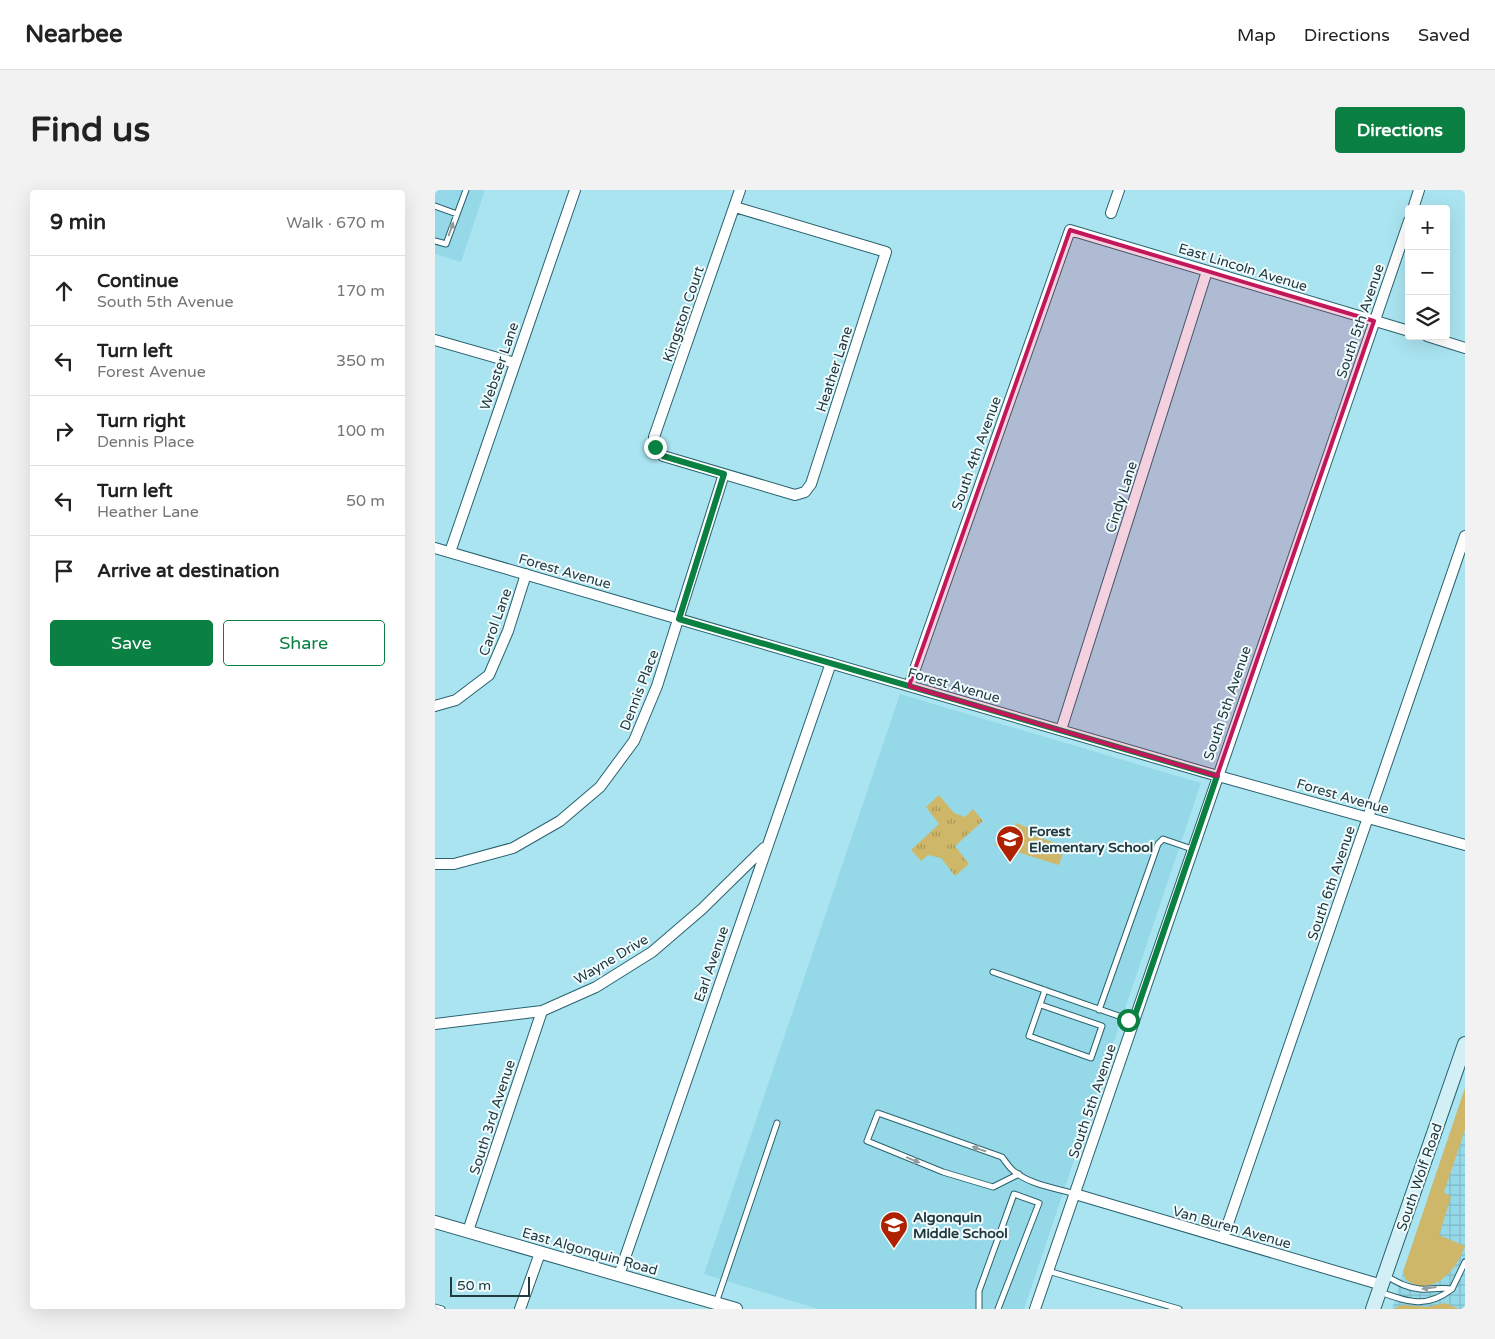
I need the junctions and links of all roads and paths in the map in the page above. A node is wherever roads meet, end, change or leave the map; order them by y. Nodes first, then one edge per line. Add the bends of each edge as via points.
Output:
1 (466, 190) edge
2 (575, 190) edge
3 (740, 190) edge
4 (1119, 190) edge
5 (1419, 190) edge
6 (1414, 205) edge
7 (435, 206) edge
8 (735, 207) junction
9 (1111, 213) dead end
10 (457, 214) junction
11 (1070, 230) joint
12 (1405, 232) edge
13 (435, 241) edge
14 (1207, 271) junction
15 (1374, 321) junction
16 (1405, 330) edge
17 (435, 340) edge
18 (1440, 340) edge
19 (1465, 348) edge
20 (515, 363) junction
21 (655, 447) joint
22 (724, 474) junction
23 (1465, 536) edge
24 (435, 548) edge
25 (450, 552) junction
26 (526, 574) junction
27 (679, 619) junction
28 (831, 663) junction
29 (909, 686) junction
30 (435, 706) edge
31 (1061, 730) junction
32 (1217, 776) junction
33 (1367, 817) junction
34 (1465, 845) edge
35 (767, 846) junction
36 (1192, 849) junction
37 (435, 864) edge
38 (993, 972) dead end
39 (1045, 990) junction
40 (1041, 1005) junction
41 (1099, 1010) junction
42 (541, 1011) junction
43 (1133, 1021) junction
44 (435, 1024) edge
45 (1465, 1044) edge
46 (777, 1123) dead end
47 (1019, 1174) junction
48 (1075, 1194) junction
49 (435, 1222) edge
50 (468, 1231) junction
51 (1223, 1238) junction
52 (540, 1253) junction
53 (1465, 1262) edge
54 (1048, 1272) junction
55 (619, 1275) junction
56 (1382, 1284) junction
57 (1452, 1289) junction
58 (716, 1303) junction
59 (435, 1307) edge
60 (442, 1309) edge
61 (520, 1309) edge
62 (736, 1309) edge
63 (979, 1309) edge
64 (998, 1309) edge
65 (1035, 1309) edge
66 (1179, 1309) edge
67 (1373, 1309) edge

1 - 10 lane
2 - 20 street, Webster Lane
3 - 8 street, Kingston Court
4 - 9 street
5 - 6 street
7 - 10 lane
8 - 21 street, Kingston Court via 654,438
8 - 22 street, Heather Lane via 886,252 811,484 805,492 795,495
13 -> 10 lane via 446,244
11 - 14 street, East Lincoln Avenue
11 - 29 street, South 4th Avenue
12 - 15 street, South 5th Avenue
14 - 15 street, East Lincoln Avenue
14 - 31 street, Cindy Lane
15 - 16 street, East Lincoln Avenue
15 - 32 street, South 5th Avenue
17 - 20 street
18 - 19 street
20 - 25 street, Webster Lane
21 - 22 street, Heather Lane via 663,456
22 - 27 street, Dennis Place
23 - 33 street, South 6th Avenue
24 - 25 street, Forest Avenue
25 - 26 street, Forest Avenue
26 - 27 street, Forest Avenue
26 - 30 street, Carol Lane via 508,631 489,675 456,700
27 - 28 street, Forest Avenue
27 - 37 street, Dennis Place via 657,686 634,741 600,787 560,821 513,848 454,864
28 - 29 street, Forest Avenue
28 - 35 street, Earl Avenue
29 - 31 street, Forest Avenue
31 - 32 street, Forest Avenue
32 - 33 street, Forest Avenue
32 - 36 street, South 5th Avenue
33 - 34 street, Forest Avenue
33 - 51 street, South 6th Avenue
35 - 42 street, Wayne Drive via 653,952 596,987
35 - 55 street, Earl Avenue
36 - 41 lane via 1163,838 1158,844
36 - 43 street, South 5th Avenue
38 - 39 lane
39 - 40 lane
39 - 41 lane
40 - 40 lane via 1029,1036 1091,1058 1102,1026
41 - 43 lane
42 - 44 street, Wayne Drive
42 - 50 street, South 3rd Avenue
43 - 48 street, South 5th Avenue
45 - 56 main road, South Wolf Road
46 - 58 lane
47 -> 47 lane via 1002,1157 878,1113 867,1142 943,1172 993,1187
47 - 48 lane
48 - 51 street, Van Buren Avenue
48 - 54 street, South 5th Avenue
49 - 50 street, East Algonquin Road
50 - 52 street, East Algonquin Road
51 - 56 street, Van Buren Avenue
52 - 55 street, East Algonquin Road
52 - 61 street
53 - 57 lane
54 - 65 street, South 5th Avenue
54 - 66 lane
55 - 58 street, East Algonquin Road
57 -> 56 lane
56 - 57 lane via 1404,1300 1432,1302
56 - 67 main road, South Wolf Road
58 - 62 street, East Algonquin Road
59 - 60 lane
63 - 64 lane via 979,1291 1014,1194 1039,1203

